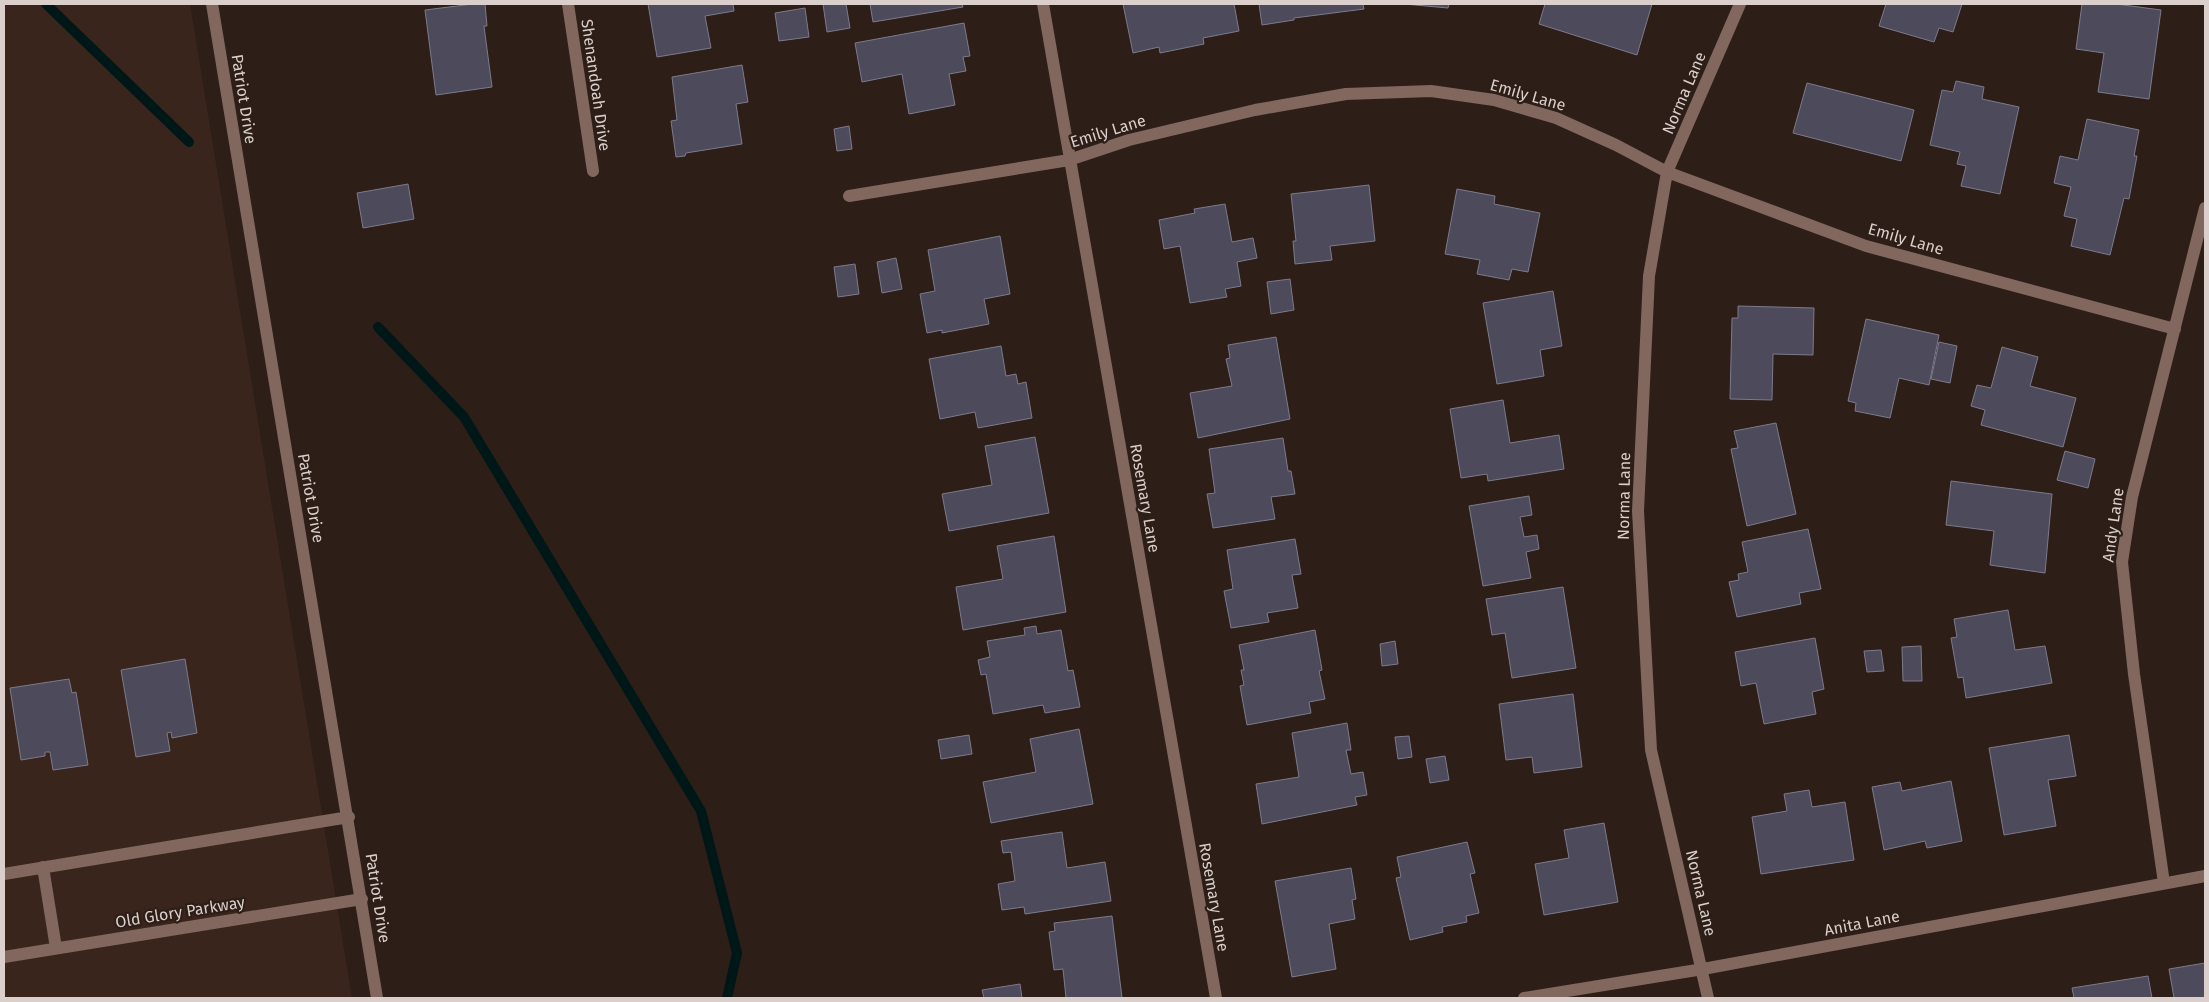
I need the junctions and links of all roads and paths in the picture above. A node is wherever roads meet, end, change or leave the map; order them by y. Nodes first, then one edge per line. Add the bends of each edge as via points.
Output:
1 (212, 4) edge
2 (568, 4) edge
3 (1043, 4) edge
4 (1740, 4) edge
5 (1069, 160) junction
6 (593, 172) dead end
7 (1668, 172) junction
8 (849, 196) dead end
9 (2205, 208) edge
10 (2175, 329) junction
11 (349, 817) junction
12 (43, 867) junction
13 (4, 874) edge
14 (2205, 876) edge
15 (2164, 883) junction
16 (362, 899) junction
17 (56, 948) junction
18 (4, 956) edge
19 (1702, 969) junction
20 (377, 998) edge
21 (1216, 998) edge
22 (1524, 998) edge
23 (1708, 998) edge

1 - 11 street, Patriot Drive
2 - 6 street, Shenandoah Drive
3 - 5 street, Rosemary Lane
4 - 7 street, Norma Lane
5 - 7 street, Emily Lane via 1129,140 1255,110 1346,94 1431,91 1494,100 1556,118
5 - 8 street, Emily Lane
5 - 21 street, Rosemary Lane
7 - 10 street, Emily Lane via 1866,246
7 - 19 street, Norma Lane via 1649,276 1638,511 1643,633 1651,750
9 - 10 street, Andy Lane
10 - 15 street, Andy Lane via 2132,497 2122,562 2134,674
11 - 12 street
11 - 16 street, Patriot Drive
12 - 13 street
12 - 17 street
14 - 15 street, Anita Lane
15 - 19 street, Anita Lane
16 - 17 street, Old Glory Parkway
16 - 20 street, Patriot Drive
17 - 18 street, Old Glory Parkway
19 - 22 street, Anita Lane
19 - 23 street, Norma Lane

